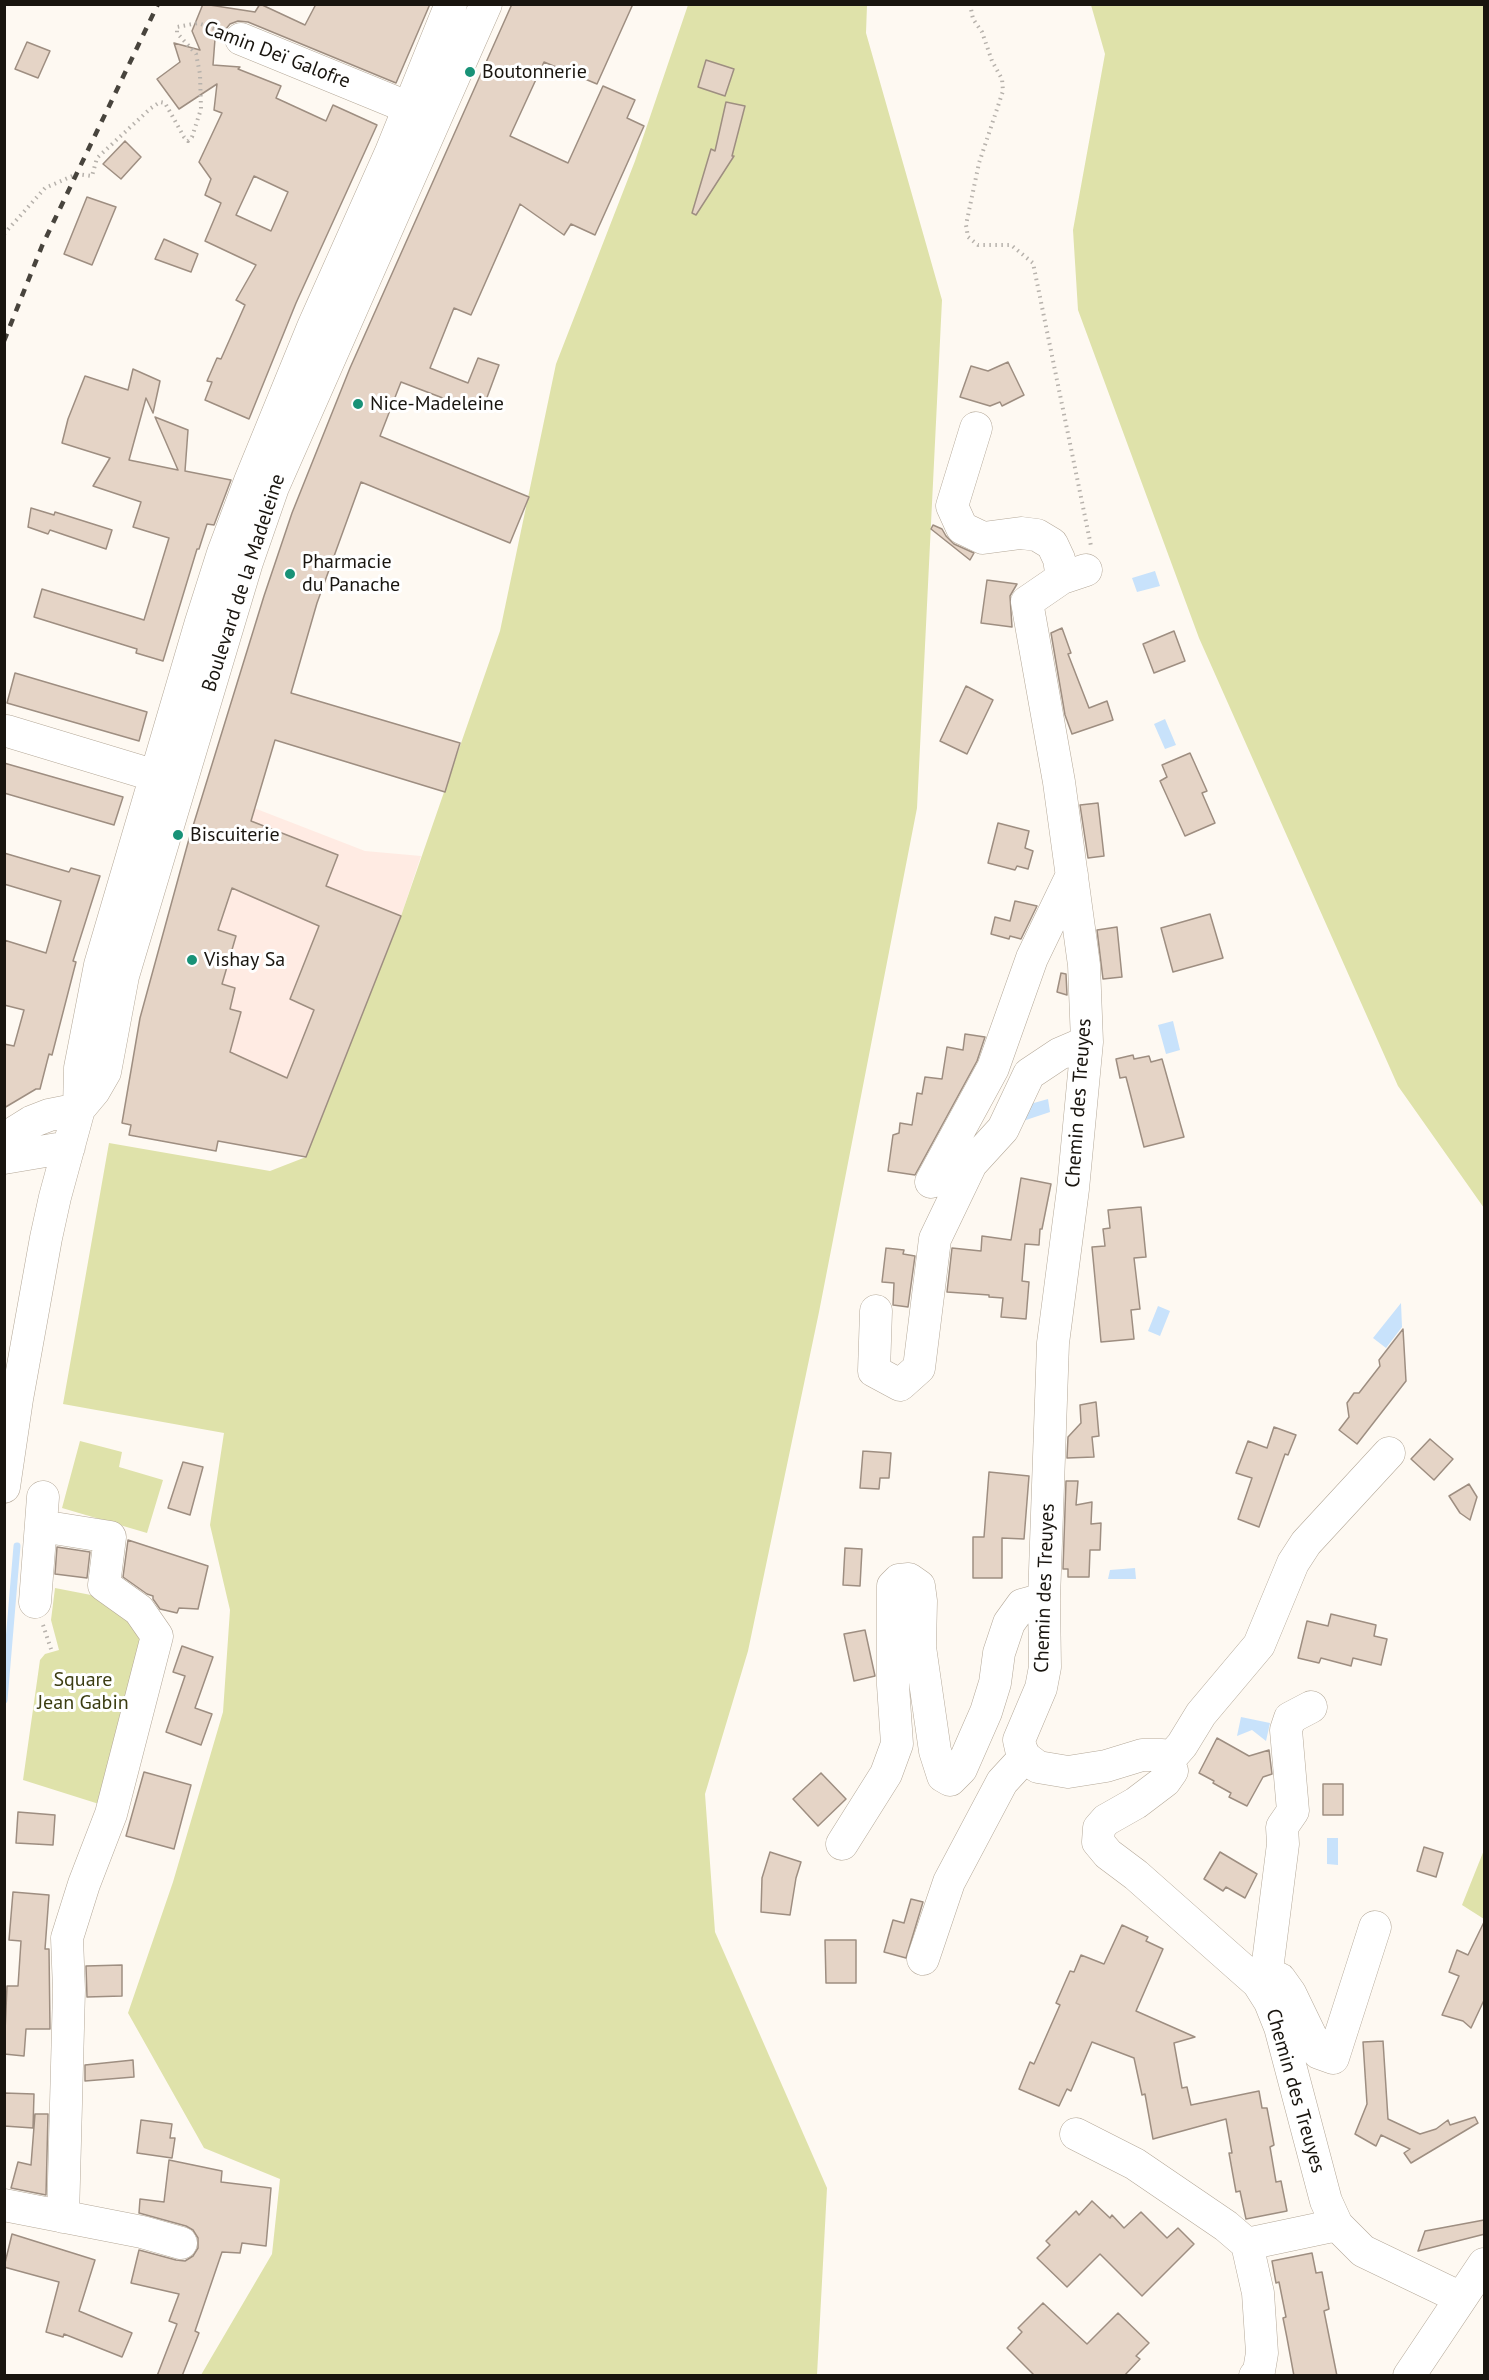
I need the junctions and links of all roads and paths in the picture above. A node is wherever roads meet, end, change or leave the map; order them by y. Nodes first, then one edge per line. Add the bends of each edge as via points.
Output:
1 (451, 4) edge
2 (486, 4) edge
3 (970, 4) edge
4 (241, 39) joint
5 (423, 113) junction
6 (4, 234) edge
7 (976, 428) dead end
8 (1074, 574) junction
9 (7, 731) dead end
10 (168, 779) junction
11 (1072, 874) junction
12 (1087, 1042) junction
13 (79, 1109) junction
14 (4, 1139) edge
15 (69, 1147) junction
16 (4, 1158) edge
17 (931, 1182) dead end
18 (876, 1311) dead end
19 (1389, 1453) dead end
20 (4, 1487) edge
21 (1044, 1599) junction
22 (35, 1602) dead end
23 (1311, 1707) dead end
24 (1025, 1757) junction
25 (1168, 1761) junction
26 (842, 1844) dead end
27 (1376, 1927) dead end
28 (923, 1959) dead end
29 (1263, 1979) junction
30 (1076, 2134) dead end
31 (4, 2205) edge
32 (63, 2217) junction
33 (1337, 2225) junction
34 (181, 2243) dead end
35 (1247, 2244) junction
36 (1485, 2264) edge
37 (1461, 2298) junction
38 (1255, 2376) edge
39 (1409, 2376) edge

1 - 5 street, Boulevard de la Madeleine
2 - 5 street, Boulevard de la Madeleine
3 - 8 path via 972,19 982,32 1002,79 1003,91 979,163 966,225 968,237 978,245 1011,245 1033,263 1092,549
4 - 5 street, Camin Deï Galofre
4 - 6 path, Camin Deï Galofre via 198,23 177,27 177,33 196,54 200,74 201,109 192,137 188,141 184,137 165,103 160,102 97,158 92,176 77,174 45,188
5 - 10 street, Boulevard de la Madeleine via 313,327 246,492 211,592
7 - 8 street via 952,506 962,528 983,538 1037,535 1052,544 1059,560
8 - 11 street, Chemin des Treuyes via 1027,603
9 - 10 street
10 - 13 street, Boulevard de la Madeleine via 100,965 80,1068
11 - 12 street, Chemin des Treuyes via 1084,964
11 - 17 street via 1032,958 993,1068
12 - 18 street via 1059,1054 1029,1074 1003,1129 971,1164 935,1239 919,1368 900,1386 874,1371
12 - 21 street, Chemin des Treuyes via 1053,1343
13 - 14 street via 48,1115
13 - 15 street, Boulevard de la Madeleine
15 - 16 street
15 - 20 street, Boulevard de la Madeleine via 46,1238
19 - 25 street via 1306,1543 1293,1563 1259,1645 1200,1714
21 - 24 street, Chemin des Treuyes via 1045,1667 1041,1688 1019,1740
21 - 26 street via 1022,1605 1009,1623 986,1712 962,1769 950,1780 943,1776 935,1751 920,1647 919,1586 909,1579 892,1586 897,1744 886,1774
22 - 32 street via 42,1512 110,1537 104,1585 139,1610 157,1636 111,1814 67,1938
23 - 29 street via 1290,1718 1286,1730 1293,1811 1282,1827 1283,1844
24 - 25 street via 1038,1767 1068,1772 1142,1755 1162,1755
24 - 28 street via 1002,1782 949,1882
25 - 29 street, Chemin des Treuyes via 1172,1771 1165,1781 1106,1820 1099,1828 1098,1842
27 - 29 street via 1333,2058 1319,2053 1280,1979
29 - 33 street, Chemin des Treuyes via 1280,2027 1326,2201
30 - 35 street via 1135,2164
31 - 32 street
32 - 34 street
33 - 35 street
33 - 37 street, Chemin des Treuyes via 1363,2251
35 - 38 street via 1258,2293 1262,2353
36 - 37 street
37 - 39 street

